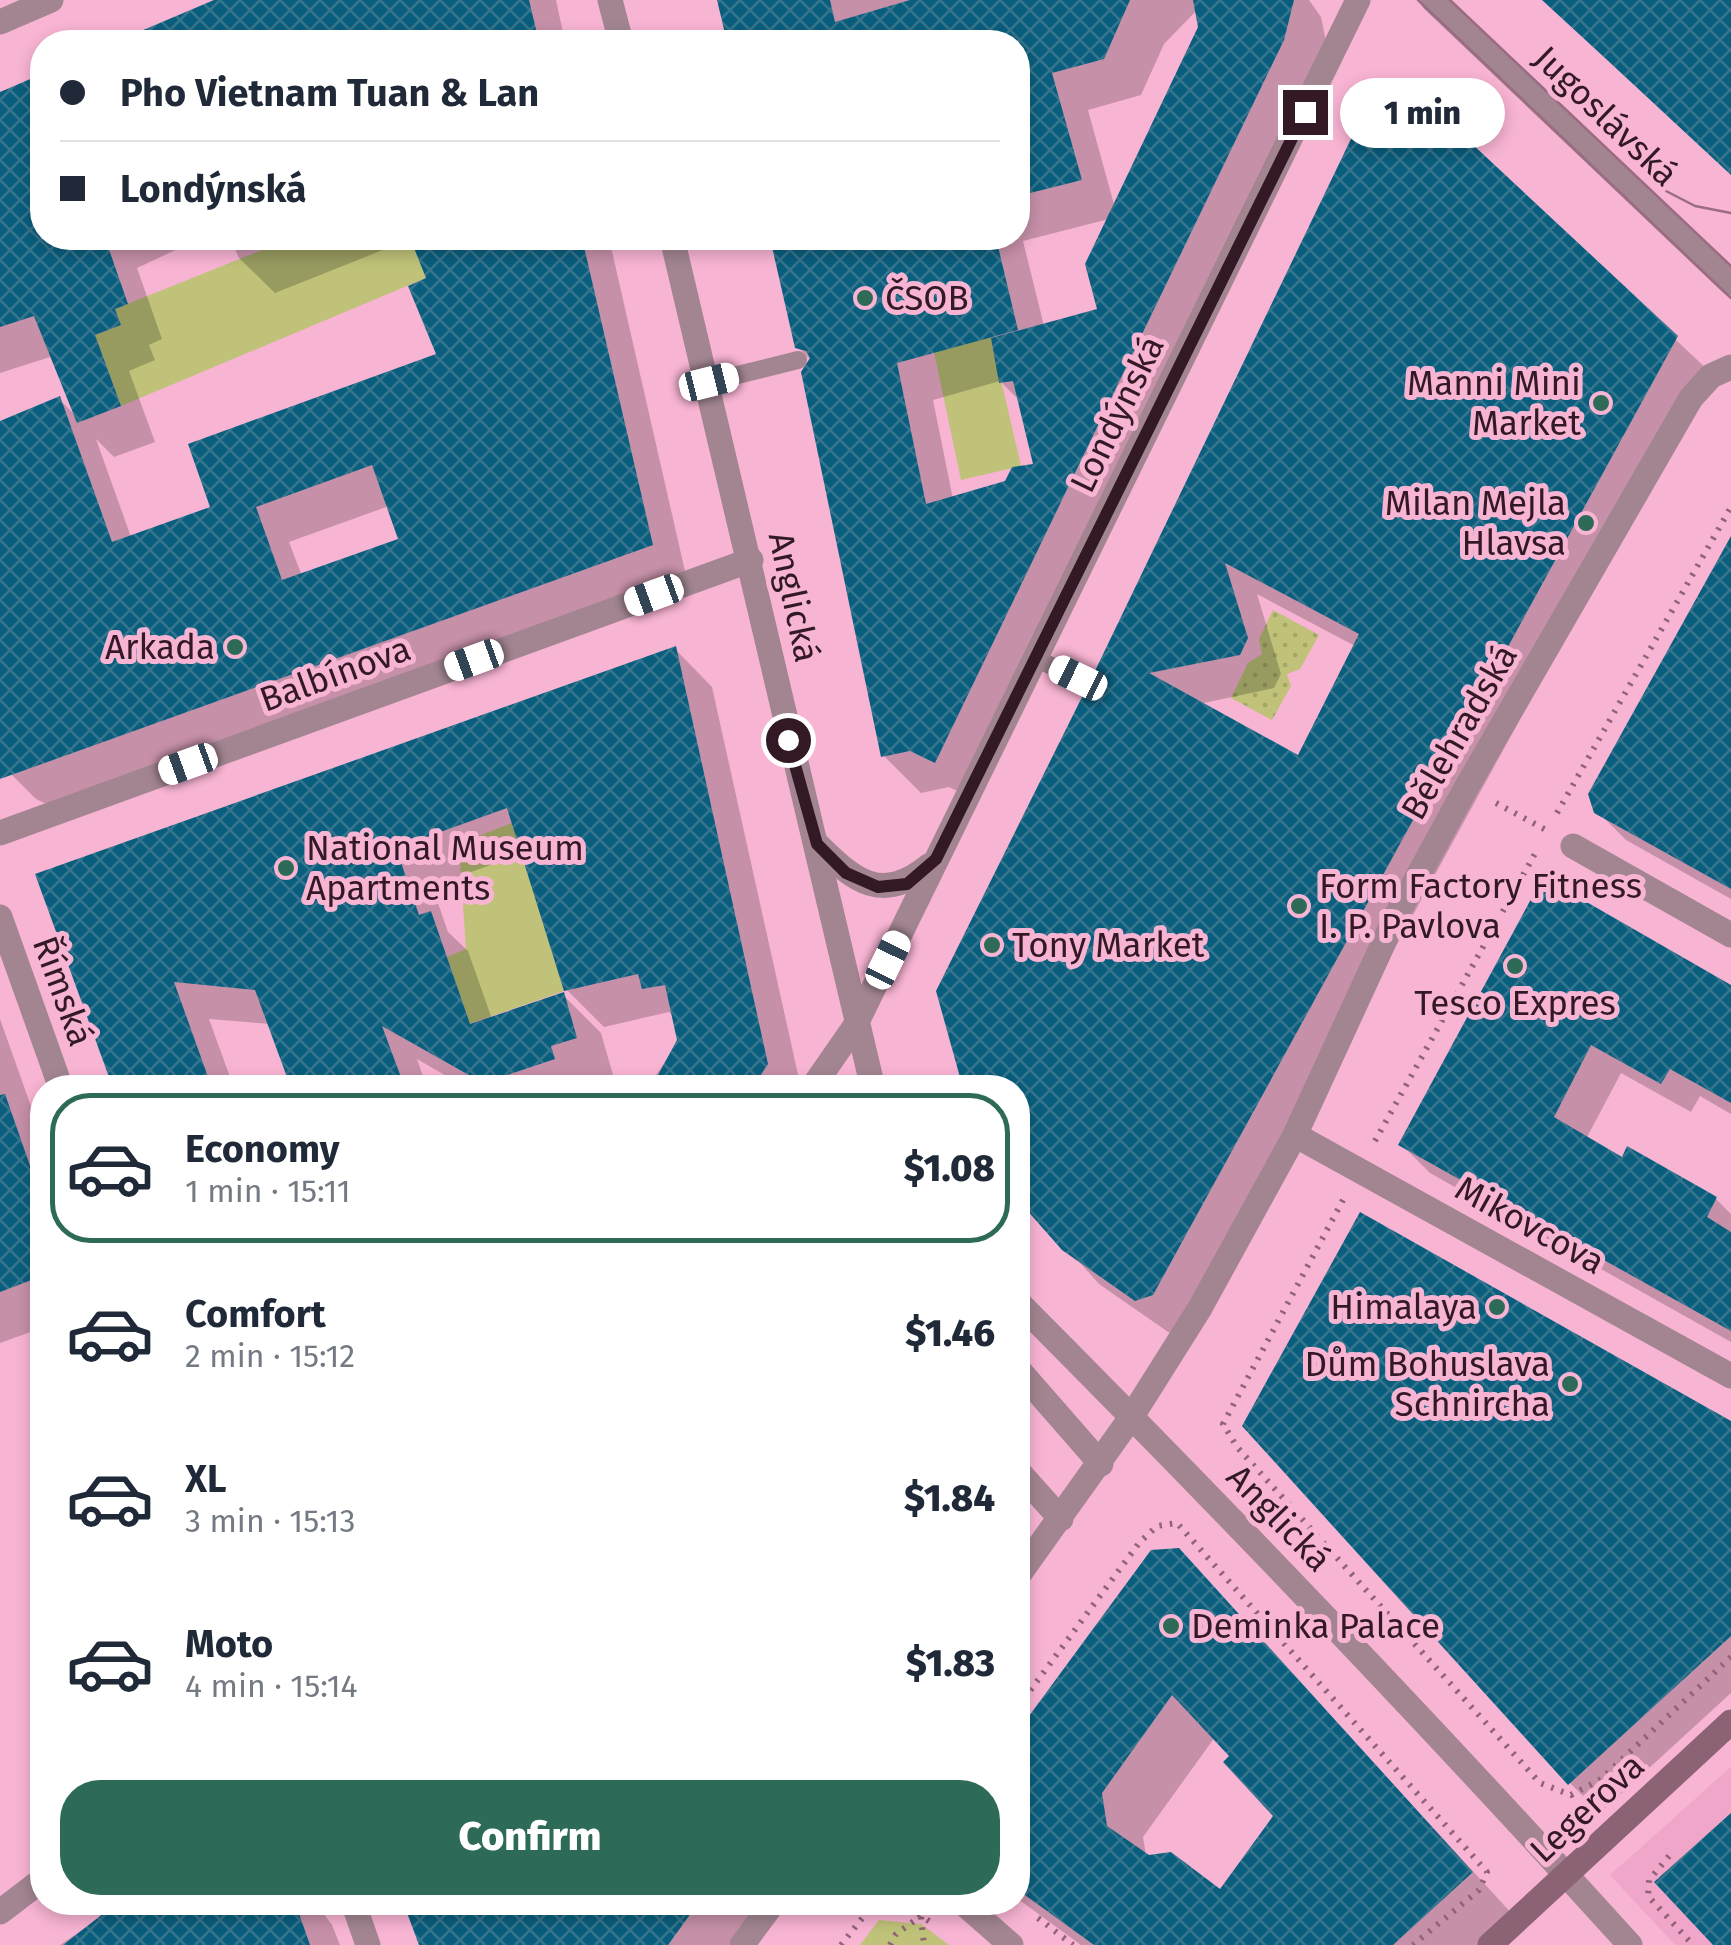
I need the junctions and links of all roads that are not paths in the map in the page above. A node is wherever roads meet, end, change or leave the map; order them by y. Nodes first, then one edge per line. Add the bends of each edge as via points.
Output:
1 (51, 0) edge
2 (610, 0) edge
3 (1358, 0) edge
4 (1433, 0) edge
5 (0, 22) edge
6 (618, 30) edge
7 (675, 250) edge
8 (1731, 283) edge
9 (798, 360) dead end
10 (1731, 367) edge
11 (709, 382) junction
12 (751, 560) junction
13 (1035, 658) junction
14 (1089, 684) dead end
15 (0, 833) edge
16 (817, 844) junction
17 (1573, 846) road end
18 (936, 859) junction
19 (0, 917) edge
20 (1731, 935) edge
21 (855, 1026) junction
22 (56, 1075) edge
23 (821, 1075) edge
24 (869, 1075) edge
25 (1294, 1135) junction
26 (1030, 1314) edge
27 (1731, 1376) edge
28 (1030, 1383) edge
29 (1132, 1416) junction
30 (1101, 1464) junction
31 (1030, 1485) edge
32 (1060, 1519) junction
33 (1030, 1560) edge
34 (1731, 1722) edge
35 (1566, 1875) junction
36 (30, 1889) edge
37 (0, 1912) edge
38 (358, 1915) edge
39 (764, 1915) edge
40 (977, 1915) edge
41 (368, 1945) edge
42 (742, 1945) edge
43 (1011, 1945) edge
44 (1490, 1945) edge
45 (1630, 1945) edge

1 - 5 street
2 - 6 street
3 - 13 street, Londýnská
4 - 8 street, Jugoslávská
7 - 11 street, Anglická
9 - 11 lane
10 - 25 street, Bělehradská via 1691,398 1466,788 1395,918
11 - 12 street, Anglická
12 - 15 street, Balbínova
12 - 16 street, Anglická
13 - 14 lane
13 - 18 street, Londýnská
16 - 18 street via 846,873 878,887 907,884
16 - 21 street, Anglická
17 - 20 street
18 - 21 street, Londýnská
19 - 22 street, Římská
21 - 23 street, Londýnská
21 - 24 street, Anglická
25 - 27 street, Mikovcova
25 - 29 street, Bělehradská
26 - 29 street, Anglická
28 - 30 street
29 - 30 street, Bělehradská
29 - 35 street, Anglická
30 - 32 street, Bělehradská
31 - 32 street
32 - 33 street, Bělehradská
34 - 35 main road, Legerova
35 - 44 main road, Legerova
35 - 45 street, Anglická
36 - 37 street
38 - 41 street
39 - 42 street
40 - 43 street

